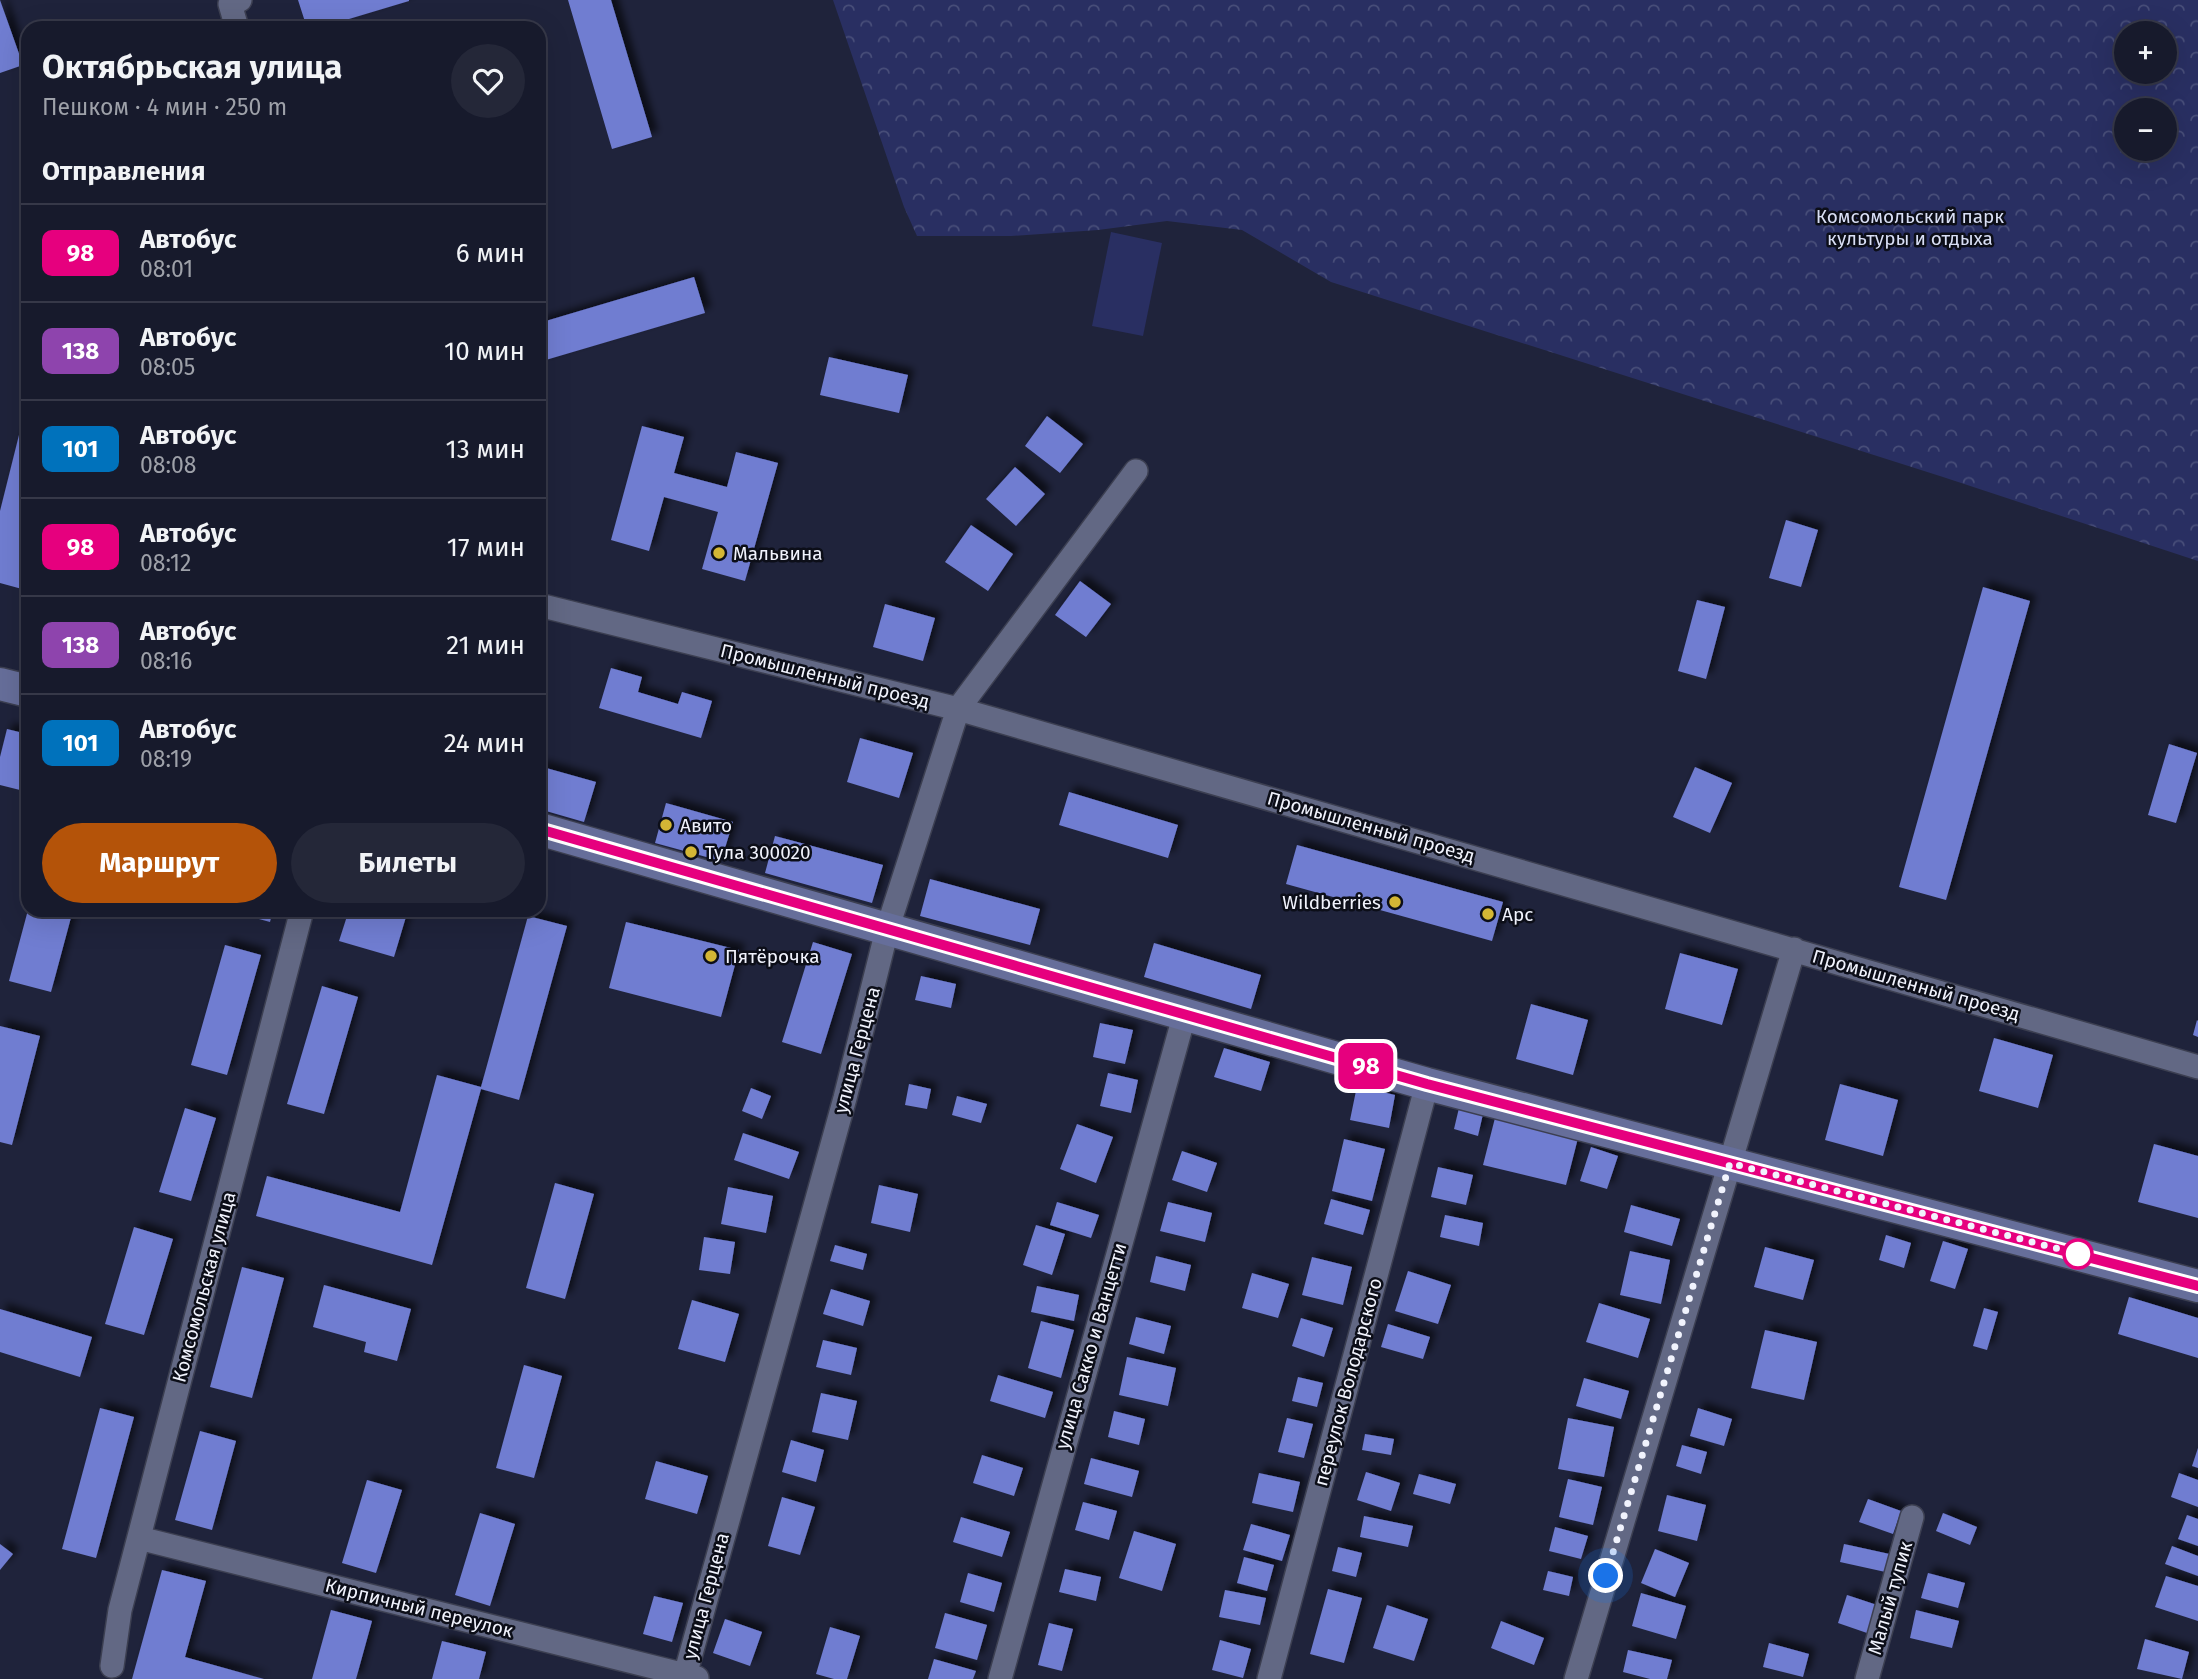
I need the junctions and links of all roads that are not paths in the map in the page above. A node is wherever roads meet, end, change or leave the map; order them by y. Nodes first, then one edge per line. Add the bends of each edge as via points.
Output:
1 (240, 0) edge
2 (235, 21) edge
3 (1136, 471) dead end
4 (546, 607) edge
5 (0, 684) edge
6 (21, 689) edge
7 (958, 709) junction
8 (546, 831) edge
9 (300, 917) edge
10 (887, 930) junction
11 (1794, 949) junction
12 (1185, 1013) junction
13 (2198, 1067) edge
14 (1427, 1084) junction
15 (1730, 1163) junction
16 (2198, 1286) edge
17 (1912, 1517) dead end
18 (139, 1538) junction
19 (112, 1666) dead end
20 (689, 1678) edge
21 (1000, 1679) edge
22 (1269, 1679) edge
23 (1576, 1679) edge
24 (1867, 1679) edge

1 - 2 street via 230,4
3 - 7 street, улица Герцена
4 - 7 street, Промышленный проезд
5 - 6 street
7 - 10 street, улица Герцена
7 - 11 street, Промышленный проезд
8 - 10 street
9 - 18 street, Комсомольская улица
10 - 12 street
10 - 20 street, улица Герцена
11 - 13 street, Промышленный проезд
11 - 15 street
12 - 14 street
12 - 21 street, улица Сакко и Ванцетти
14 - 15 street
14 - 22 street, переулок Володарского
15 - 16 street
15 - 23 street
17 - 24 street, Малый тупик
18 - 19 street, Комсомольская улица via 120,1610
18 - 20 street, Кирпичный переулок

